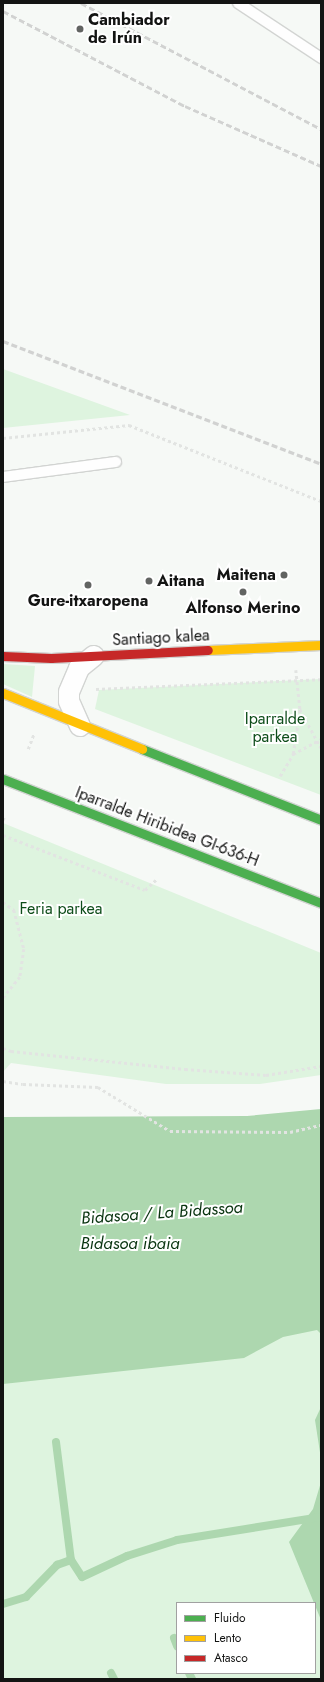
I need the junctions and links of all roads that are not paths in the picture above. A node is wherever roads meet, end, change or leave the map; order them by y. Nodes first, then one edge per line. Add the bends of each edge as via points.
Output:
1 (238, 3) edge
2 (321, 58) edge
3 (116, 462) dead end
4 (3, 477) edge
5 (321, 645) edge
6 (3, 656) edge
7 (94, 656) junction
8 (3, 693) edge
9 (80, 726) junction
10 (3, 779) edge
11 (321, 820) edge
12 (321, 903) edge

1 - 2 lane
3 - 4 lane
5 - 7 street, Santiago kalea
6 - 7 street, Santiago kalea via 22,659
7 - 9 street via 79,668 72,681 70,701
8 - 9 street
9 - 11 street
10 - 12 street, Iparralde Hiribidea GI-636-H

